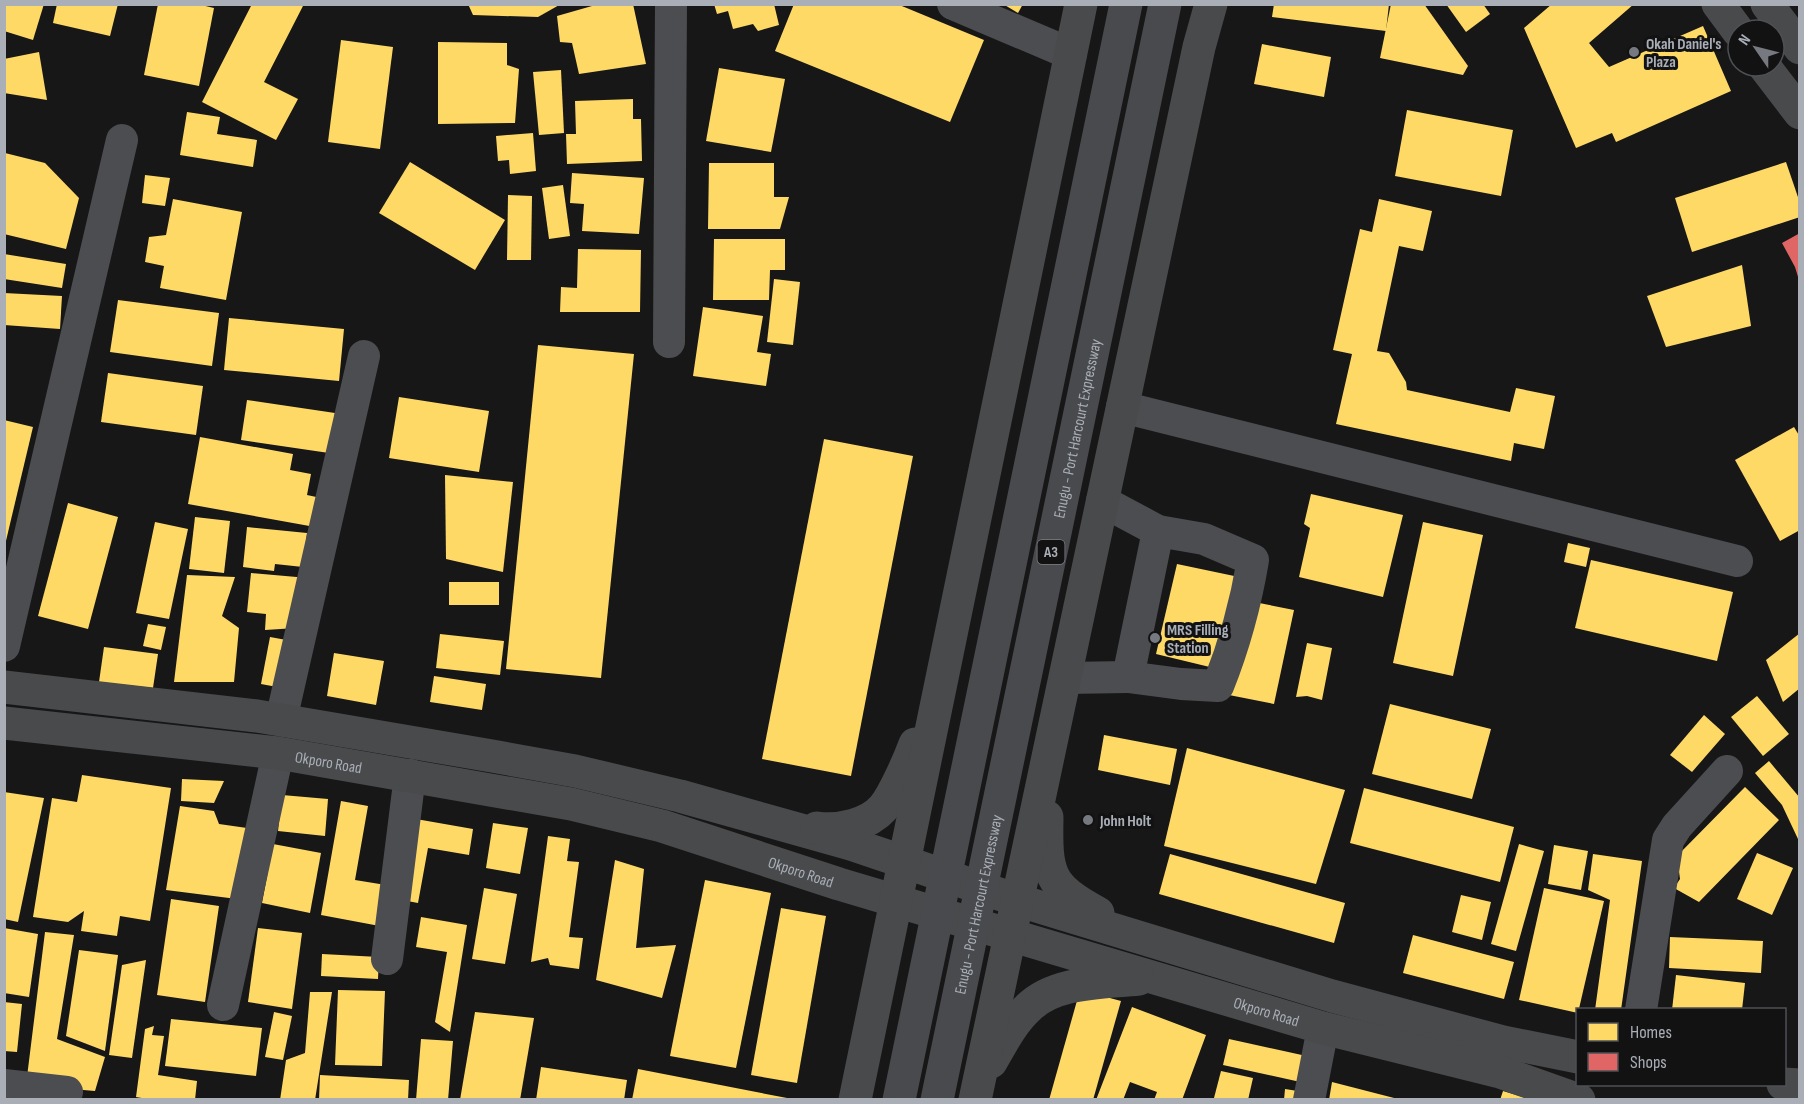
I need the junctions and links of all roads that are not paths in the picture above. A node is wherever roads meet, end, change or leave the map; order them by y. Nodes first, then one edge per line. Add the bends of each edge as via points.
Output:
1 (671, 4) edge
2 (953, 4) edge
3 (1081, 4) edge
4 (1125, 4) edge
5 (1165, 4) edge
6 (1211, 4) edge
7 (1718, 4) edge
8 (1767, 4) edge
9 (1728, 18) edge
10 (1800, 48) edge
11 (1071, 54) junction
12 (1773, 78) edge
13 (1800, 113) edge
14 (122, 140) dead end
15 (669, 342) dead end
16 (364, 356) dead end
17 (1122, 407) junction
18 (1102, 501) junction
19 (1158, 531) junction
20 (1737, 561) dead end
21 (4, 646) edge
22 (944, 669) junction
23 (1128, 677) junction
24 (1065, 678) junction
25 (4, 687) edge
26 (281, 720) junction
27 (4, 723) edge
28 (1049, 752) junction
29 (278, 753) junction
30 (1727, 771) dead end
31 (410, 775) junction
32 (776, 822) junction
33 (904, 861) junction
34 (1017, 900) junction
35 (896, 901) junction
36 (1010, 935) junction
37 (1150, 941) junction
38 (387, 959) dead end
39 (1152, 977) junction
40 (223, 1005) dead end
41 (1641, 1008) edge
42 (1323, 1028) junction
43 (1576, 1058) edge
44 (4, 1085) edge
45 (977, 1090) edge
46 (67, 1092) dead end
47 (855, 1100) edge
48 (899, 1100) edge
49 (937, 1100) edge
50 (1310, 1100) edge
51 (1579, 1100) edge

1 - 15 street
2 - 11 street
3 - 11 main road
4 - 48 highway, A3, bridge
5 - 49 highway, Enugu - Port Harcourt Expressway / A3, bridge
6 - 17 main road
7 - 9 main road
8 - 10 main road
11 - 22 main road
12 - 13 main road
14 - 21 street
16 - 26 street
17 - 18 main road
17 - 20 street
18 - 19 street
18 - 24 main road
19 - 23 street
19 - 23 street via 1204,540 1253,560 1250,578 1218,686
22 - 32 main road via 908,763 883,808 862,823 828,829
22 - 33 main road
23 - 24 street
24 - 28 main road
25 - 26 main road, Okporo Road
26 - 32 main road, Okporo Road via 575,771
27 - 29 main road, Okporo Road
28 - 34 main road
28 - 37 main road via 1047,854 1060,889
29 - 31 main road, Okporo Road
29 - 40 street
30 - 41 street via 1668,840
31 - 35 main road, Okporo Road via 572,804 662,826
31 - 38 street
32 - 33 main road, Okporo Road
33 - 34 main road, Okporo Road
33 - 35 main road
34 - 36 main road
34 - 37 main road, Okporo Road
35 - 36 main road, Okporo Road
35 - 47 main road
36 - 39 main road, Okporo Road
36 - 45 main road
37 - 43 main road, Okporo Road via 1332,996
39 - 42 main road, Okporo Road
39 - 45 main road via 1077,986 1049,994 1029,1007 1013,1025
42 - 50 street
42 - 51 main road, Okporo Road via 1500,1072
44 - 46 street

